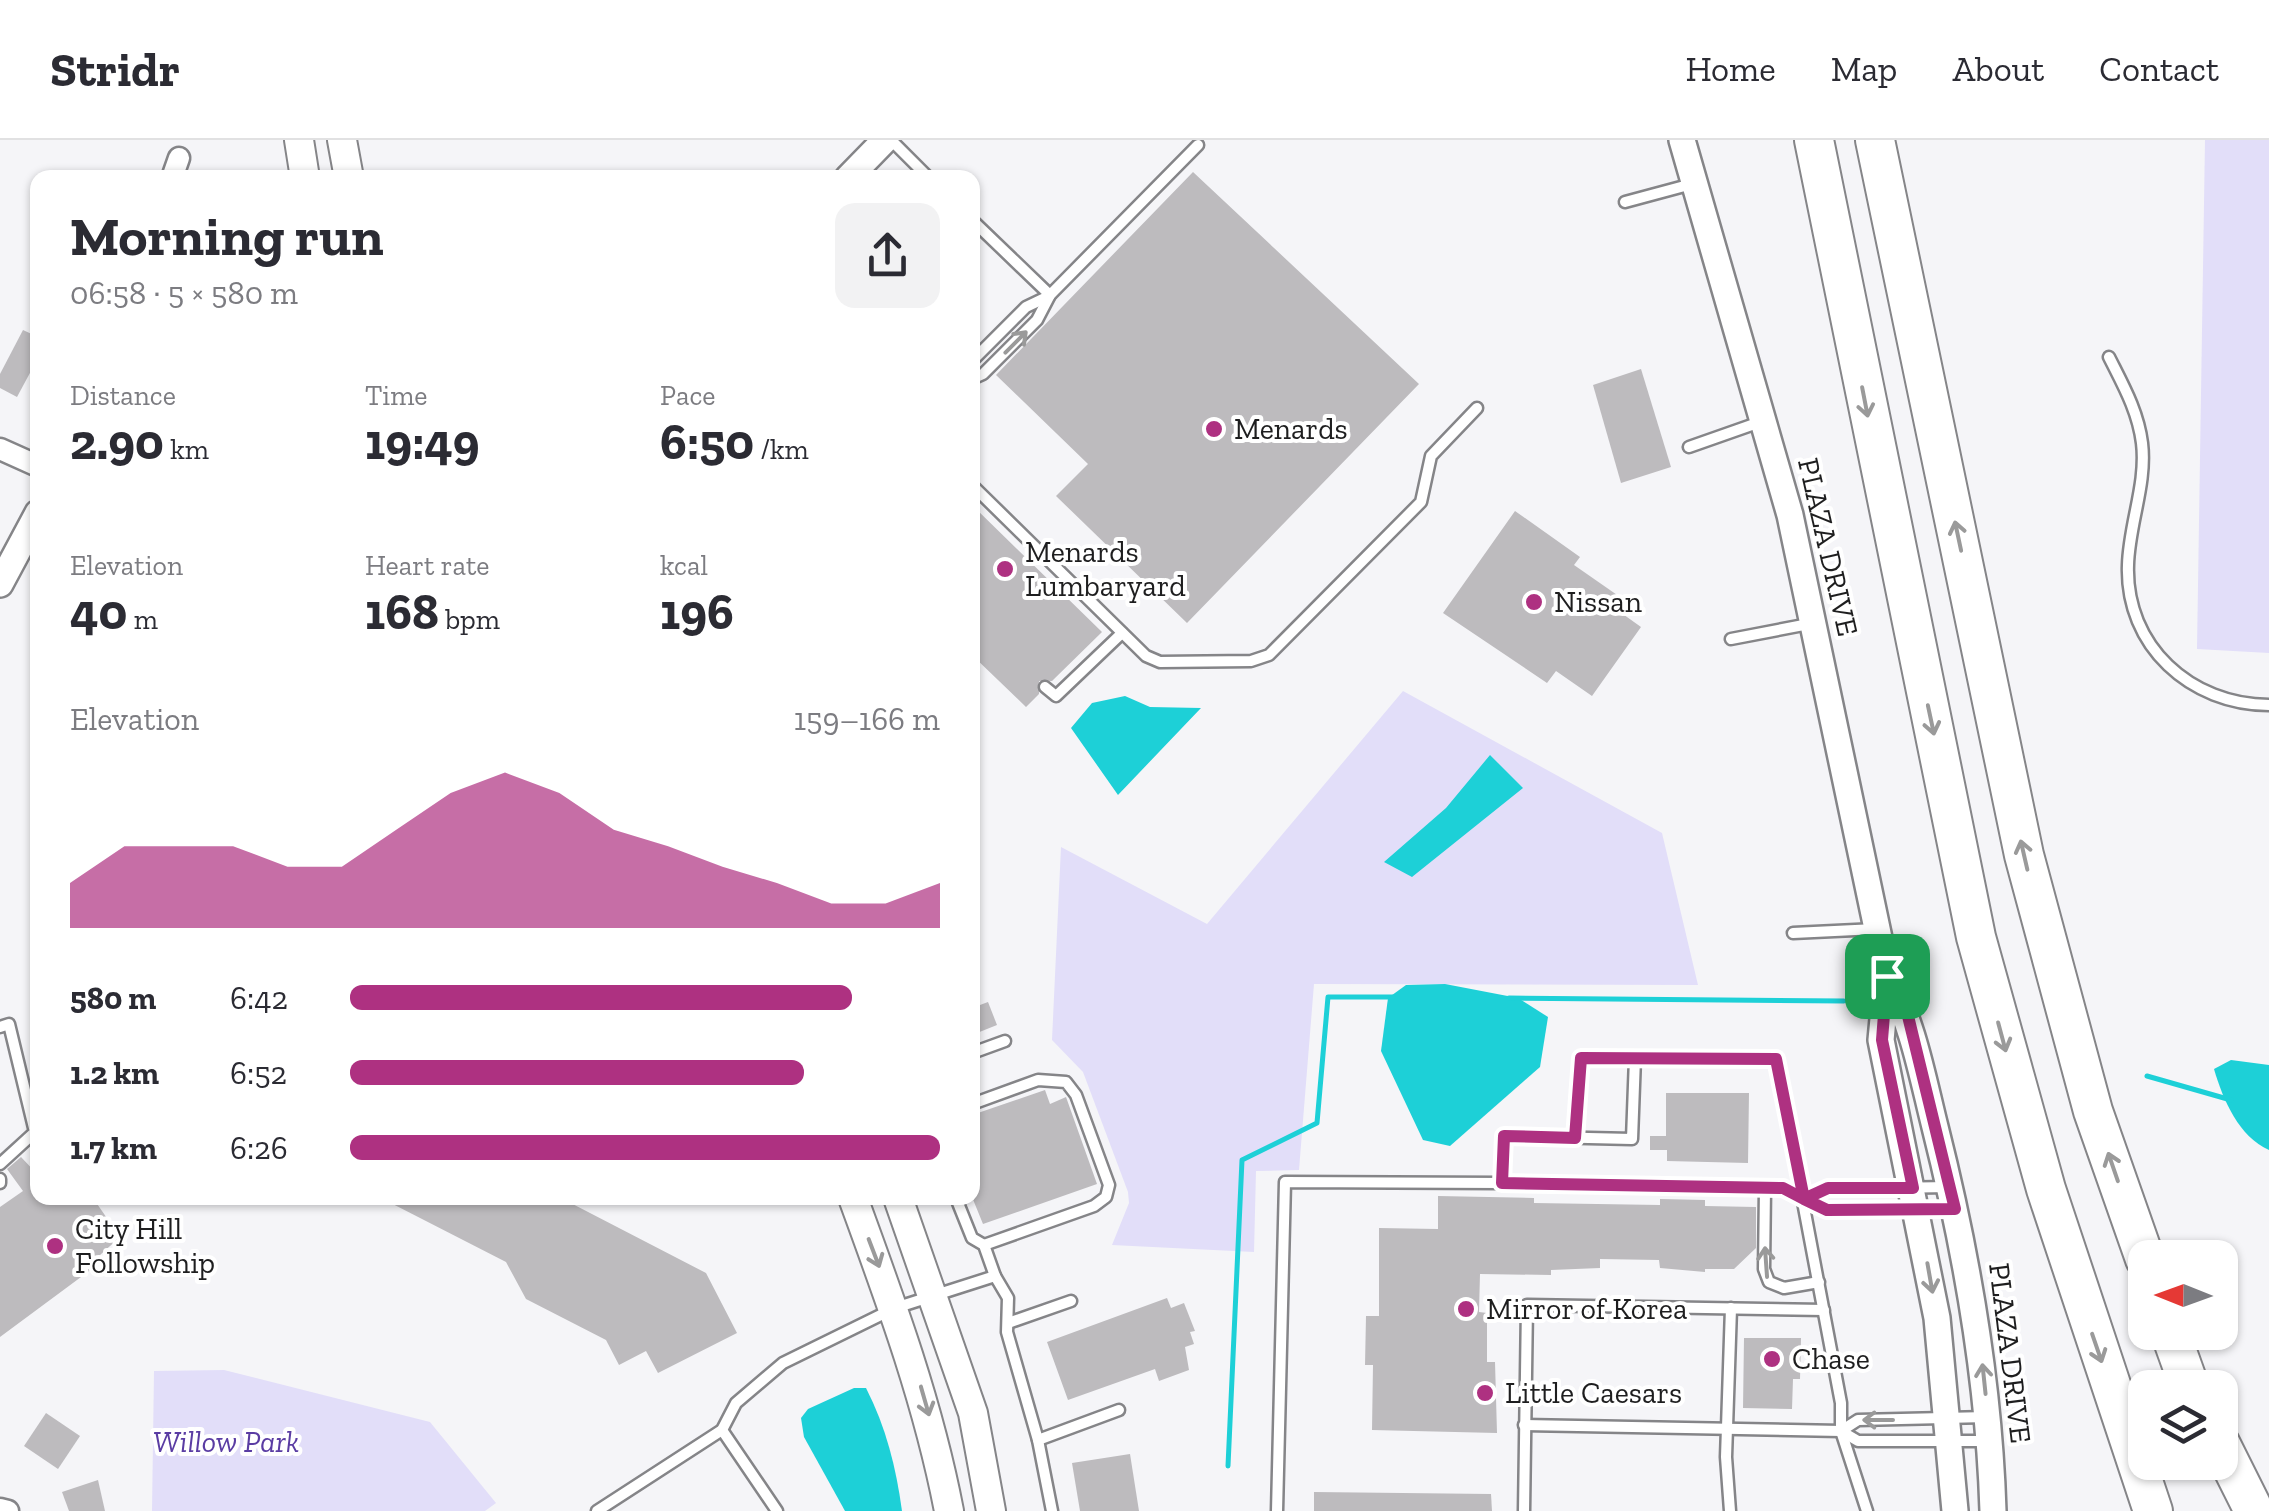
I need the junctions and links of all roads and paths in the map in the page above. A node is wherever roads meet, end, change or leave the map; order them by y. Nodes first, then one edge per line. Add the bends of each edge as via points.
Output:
1 (299, 140) edge
2 (342, 140) edge
3 (888, 140) edge
4 (1682, 140) edge
5 (1802, 140) edge
6 (1814, 140) edge
7 (1875, 140) edge
8 (1898, 140) edge
9 (1198, 146) dead end
10 (304, 170) edge
11 (347, 170) edge
12 (856, 170) edge
13 (920, 170) edge
14 (1694, 183) junction
15 (1626, 202) dead end
16 (980, 228) edge
17 (1050, 295) junction
18 (1908, 295) junction
19 (1846, 306) junction
20 (980, 354) edge
21 (2109, 357) dead end
22 (980, 375) edge
23 (1477, 408) dead end
24 (1764, 420) junction
25 (1689, 447) dead end
26 (0, 449) edge
27 (30, 462) edge
28 (980, 493) edge
29 (30, 528) edge
30 (0, 584) edge
31 (1814, 623) junction
32 (1122, 633) junction
33 (1731, 639) dead end
34 (1081, 653) dead end
35 (1090, 663) junction
36 (1046, 687) dead end
37 (2269, 706) edge
38 (1877, 929) junction
39 (1793, 933) dead end
40 (1887, 976) junction
41 (0, 1027) edge
42 (1005, 1041) dead end
43 (980, 1050) edge
44 (1635, 1058) junction
45 (980, 1101) edge
46 (30, 1115) edge
47 (30, 1136) edge
48 (1575, 1138) junction
49 (0, 1164) edge
50 (1502, 1183) junction
51 (1766, 1188) junction
52 (1952, 1198) junction
53 (1804, 1199) junction
54 (1915, 1199) junction
55 (856, 1205) edge
56 (901, 1205) edge
57 (959, 1205) edge
58 (2138, 1240) edge
59 (984, 1245) junction
60 (995, 1276) junction
61 (1819, 1282) junction
62 (934, 1296) junction
63 (1071, 1301) dead end
64 (895, 1308) junction
65 (1731, 1308) junction
66 (1824, 1310) junction
67 (1008, 1323) junction
68 (1119, 1410) dead end
69 (1524, 1425) junction
70 (1728, 1429) junction
71 (1989, 1429) junction
72 (722, 1430) junction
73 (1951, 1430) junction
74 (1841, 1431) junction
75 (1038, 1440) junction
76 (2238, 1479) edge
77 (2225, 1480) edge
78 (0, 1509) edge
79 (8, 1511) edge
80 (597, 1511) edge
81 (777, 1511) edge
82 (950, 1511) edge
83 (991, 1511) edge
84 (1052, 1511) edge
85 (1277, 1511) edge
86 (1524, 1511) edge
87 (1730, 1511) edge
88 (1866, 1511) edge
89 (1955, 1511) edge
90 (1993, 1511) edge
91 (2155, 1511) edge
92 (2236, 1511) edge
93 (2254, 1511) edge

1 - 10 main road
2 - 11 main road
3 - 12 street
3 - 13 lane
4 - 14 street, PLAZA DRIVE
5 - 19 highway
6 - 19 highway
7 - 18 highway
8 - 18 highway
9 - 17 lane
14 - 15 lane
14 - 24 street, PLAZA DRIVE
16 - 17 lane
17 - 20 lane via 1026,307
22 -> 17 lane via 1038,320
58 -> 18 highway via 2094,1111 2024,855
19 -> 91 highway via 1976,938 2046,1189
21 - 37 lane via 2135,408 2142,444 2128,564 2138,622 2153,651 2188,682 2227,700
23 - 32 lane via 1431,456 1421,502 1269,655 1160,662
24 - 25 lane
24 - 31 street, PLAZA DRIVE
26 - 27 street
28 - 32 lane
29 - 30 street
31 - 33 lane
31 - 38 street, PLAZA DRIVE
32 - 35 lane
34 - 35 lane
35 - 36 lane via 1056,696
38 - 39 lane
38 - 40 street, PLAZA DRIVE
40 - 52 street, PLAZA DRIVE via 1907,1012
40 - 54 street, PLAZA DRIVE via 1882,1040
41 - 46 lane via 9,1024
42 - 43 lane
44 - 48 lane via 1581,1058
44 - 48 lane via 1632,1139
44 - 53 lane via 1776,1059
45 - 59 lane via 1038,1080 1066,1082 1109,1185 1106,1198 1094,1206
47 - 49 lane
48 - 50 lane via 1504,1136
50 - 51 lane
50 - 85 lane via 1285,1182
51 - 53 lane
61 -> 51 lane via 1784,1288 1768,1282
52 - 54 lane
52 - 54 lane
71 -> 52 street, PLAZA DRIVE via 1976,1314
53 - 54 lane via 1828,1188
53 - 54 lane via 1827,1210
53 - 61 lane
54 -> 73 street, PLAZA DRIVE
55 -> 64 main road
56 - 62 main road
57 - 59 lane via 972,1238
59 - 60 lane
60 - 62 lane
60 - 67 lane via 1008,1298
61 - 66 lane
62 - 64 lane
62 - 83 main road via 973,1413
63 - 67 lane
64 - 72 lane via 783,1363 736,1403
64 -> 82 main road via 934,1432
65 - 66 lane
65 - 69 lane via 1526,1305
65 - 70 lane
66 - 74 lane
67 - 75 lane
68 - 75 lane
69 - 70 lane
69 - 86 lane
70 - 74 lane
70 - 87 lane
71 - 73 lane
71 - 73 lane
71 - 90 street, PLAZA DRIVE
72 - 80 lane
72 - 81 lane
73 - 74 lane via 1858,1441
73 -> 74 lane via 1858,1420
73 - 89 street, PLAZA DRIVE
74 - 88 lane
75 - 84 lane
76 - 93 highway
77 - 92 highway
78 - 79 street

